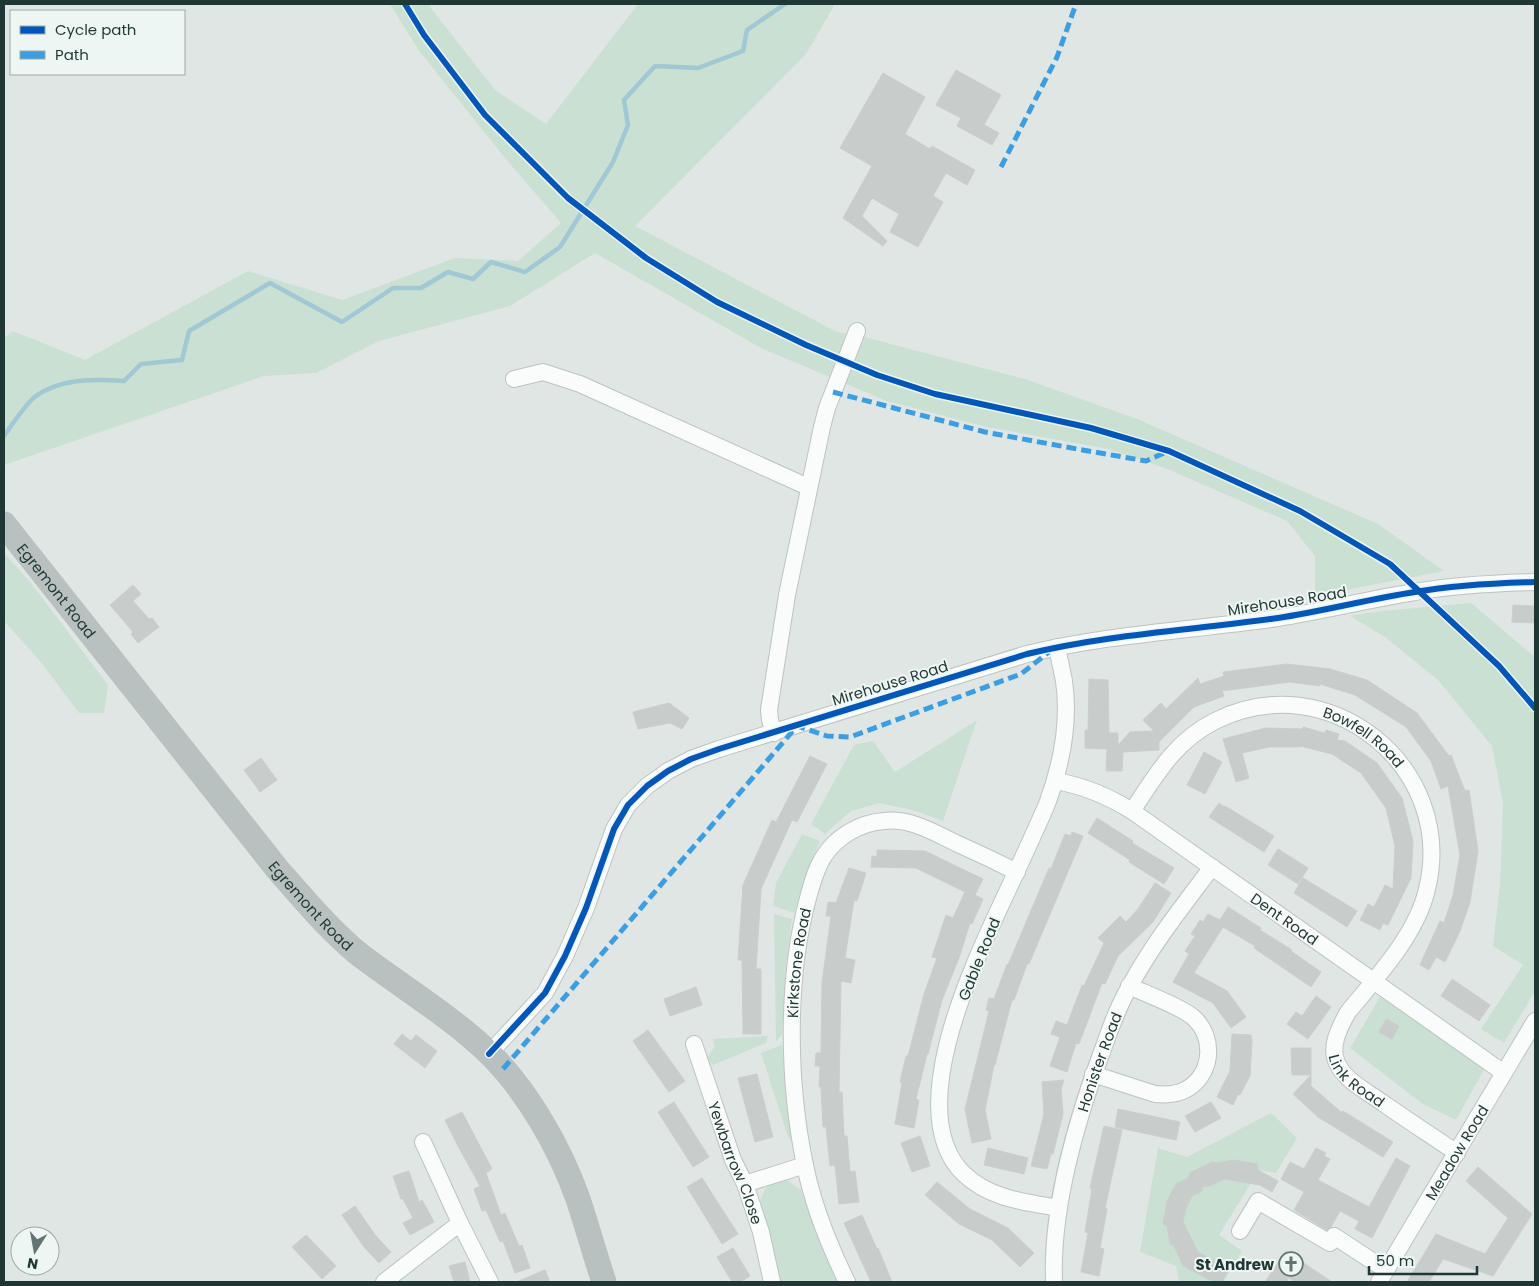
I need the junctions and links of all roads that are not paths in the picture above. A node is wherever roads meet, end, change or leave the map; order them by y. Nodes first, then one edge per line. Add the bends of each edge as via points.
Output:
1 (857, 332) dead end
2 (514, 379) dead end
3 (808, 487) junction
4 (4, 524) edge
5 (1535, 582) edge
6 (1057, 647) junction
7 (774, 733) junction
8 (1056, 781) junction
9 (1132, 811) junction
10 (1212, 867) junction
11 (1017, 872) junction
12 (1374, 980) junction
13 (1129, 986) junction
14 (1535, 1021) edge
15 (694, 1044) dead end
16 (489, 1054) junction
17 (1504, 1073) junction
18 (1093, 1074) junction
19 (423, 1142) dead end
20 (1457, 1153) junction
21 (804, 1165) junction
22 (745, 1184) junction
23 (1058, 1208) junction
24 (460, 1223) junction
25 (1240, 1231) dead end
26 (1383, 1276) edge
27 (384, 1282) edge
28 (490, 1282) edge
29 (604, 1282) edge
30 (772, 1282) edge
31 (847, 1282) edge
32 (1054, 1282) edge

1 - 3 street via 826,408
2 - 3 street via 543,372 580,384
3 - 7 street via 769,710
4 - 16 highway, Egremont Road via 298,893 359,954 452,1022
5 - 6 street, Mirehouse Road via 1462,586 1386,596 1277,618
6 - 7 street, Mirehouse Road
6 - 8 street, Gable Road via 1065,700 1064,735
7 - 16 street, Mirehouse Road via 691,759 647,786 628,805 614,829 565,956 545,992
8 - 9 street, Dent Road via 1098,792
8 - 11 street, Gable Road
9 - 10 street, Dent Road
9 - 12 street, Bowfell Road via 1173,752 1200,729 1248,708 1300,706 1334,714 1365,730 1392,752 1411,779 1425,809 1431,841 1430,874 1422,906 1407,936
10 - 12 street, Dent Road
10 - 13 street, Honister Road via 1162,933
11 - 21 street, Kirkstone Road via 921,827 897,821 873,822 856,829 841,838 825,855 802,922 793,987 793,1070
11 - 23 street, Gable Road via 965,988 940,1082 940,1122 952,1157 964,1174 977,1184 1011,1200
12 - 17 street, Dent Road
12 - 20 street, Link Road via 1341,1025 1336,1038 1337,1063 1346,1076
13 - 18 street, Honister Road
13 - 18 street via 1194,1018 1208,1042 1208,1061 1199,1078 1184,1091 1165,1095
14 - 17 street, Meadow Road
15 - 22 street, Yewbarrow Close via 733,1160
16 - 29 highway, Egremont Road via 521,1092 553,1142 578,1198
17 - 20 street, Meadow Road
18 - 23 street, Honister Road
19 - 24 street
20 - 26 street, Meadow Road
21 - 22 street
21 - 31 street, Kirkstone Road via 818,1215
22 - 30 street, Yewbarrow Close via 761,1232
23 - 32 street, Honister Road
24 - 27 street
24 - 28 street
25 - 26 street via 1258,1201 1330,1243 1334,1236

